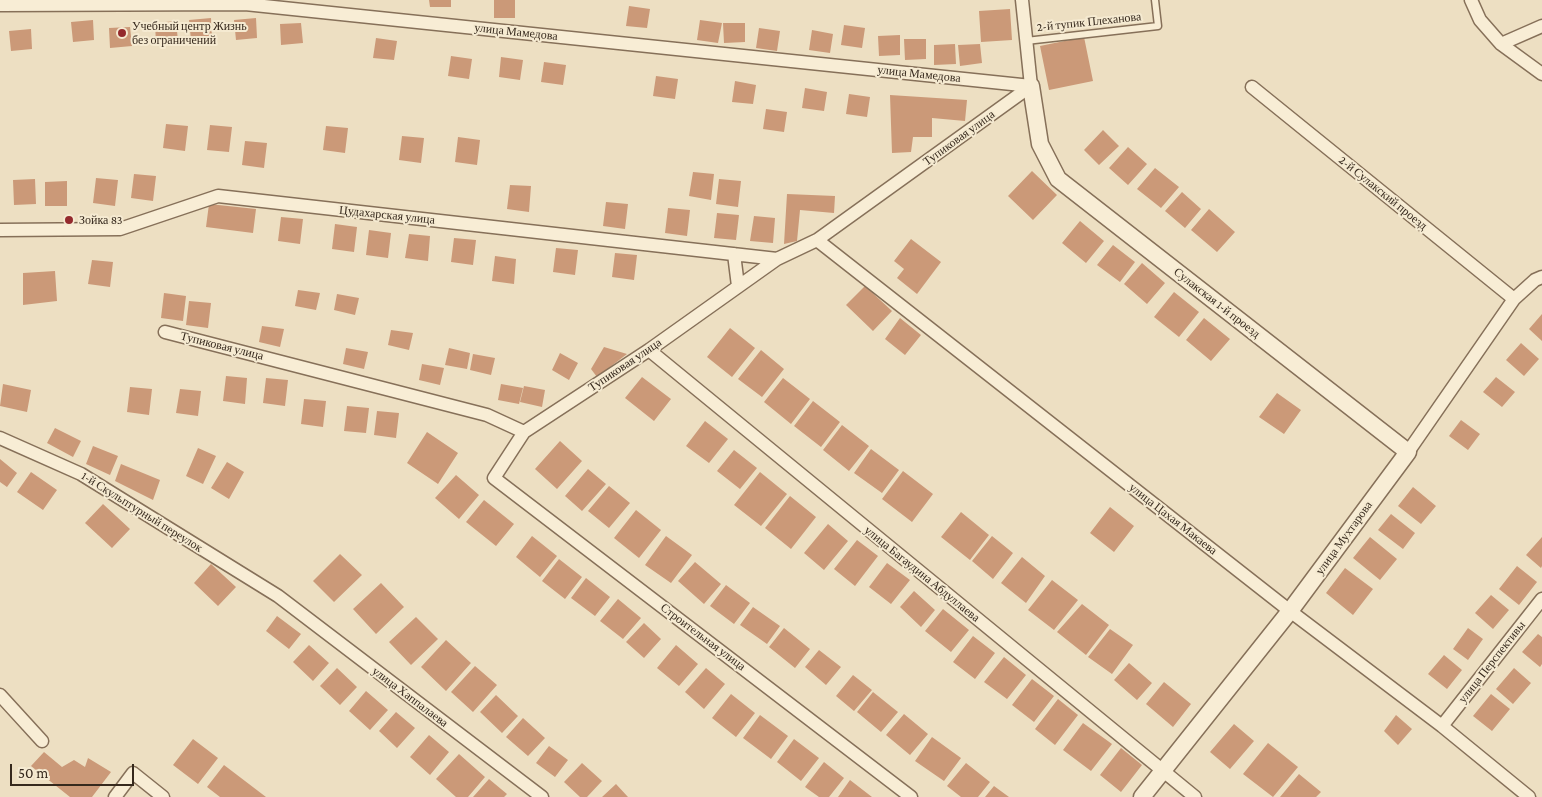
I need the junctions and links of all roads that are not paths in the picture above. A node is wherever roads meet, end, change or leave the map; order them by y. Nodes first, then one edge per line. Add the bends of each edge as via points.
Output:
1 (1022, 0) edge
2 (1155, 0) edge
3 (1471, 0) edge
4 (58, 2) edge
5 (0, 5) edge
6 (1542, 26) edge
7 (1026, 41) junction
8 (1501, 44) junction
9 (1542, 74) edge
10 (1031, 86) junction
11 (1252, 87) dead end
12 (0, 230) edge
13 (817, 240) junction
14 (734, 254) junction
15 (777, 258) junction
16 (1542, 277) edge
17 (738, 286) junction
18 (1514, 299) junction
19 (166, 332) dead end
20 (649, 350) junction
21 (524, 432) junction
22 (0, 438) edge
23 (1408, 452) junction
24 (278, 596) joint
25 (1542, 599) edge
26 (1290, 611) junction
27 (0, 695) edge
28 (1442, 726) junction
29 (42, 741) dead end
30 (1163, 771) junction
31 (115, 797) edge
32 (163, 797) edge
33 (542, 797) edge
34 (911, 797) edge
35 (1142, 797) edge
36 (1195, 797) edge
37 (1529, 797) edge

1 - 7 street
2 - 7 lane, 2-й тупик Плеханова via 1158,26
3 - 8 street via 1480,20
4 - 5 street, улица Мамедова
4 - 10 street, улица Мамедова via 245,4
6 - 8 street
7 - 10 street
8 - 9 street
10 - 13 street, Тупиковая улица
10 - 23 street, Сулакская 1-й проезд via 1040,144 1058,179
11 - 18 street, 2-й Сулакский проезд
12 - 14 street, Цудахарская улица via 120,229 218,196
13 - 15 street, Тупиковая улица
13 - 26 street, улица Цахая Макаева
14 - 15 street, Цудахарская улица
14 - 17 street
15 - 17 street, Тупиковая улица
16 - 18 street, улица Мухтарова
17 - 20 street, Тупиковая улица
18 - 23 street, улица Мухтарова
19 - 21 street, Тупиковая улица via 487,415
20 - 21 street, Тупиковая улица
20 - 30 street, улица Багаудина Абдуллаева
21 - 34 street, Строительная улица via 494,478
22 - 24 street, 1-й Скульптурный переулок via 81,474
23 - 26 street, улица Мухтарова
24 - 33 street, улица Хаппалаева
25 - 28 street, улица Перспективы
26 - 28 street, улица Цахая Макаева
26 - 30 street, улица Мухтарова
27 - 29 street
28 - 37 street, улица Цахая Макаева
30 - 35 street, улица Мухтарова
30 - 36 street, улица Багаудина Абдуллаева
31 - 32 street via 132,773

